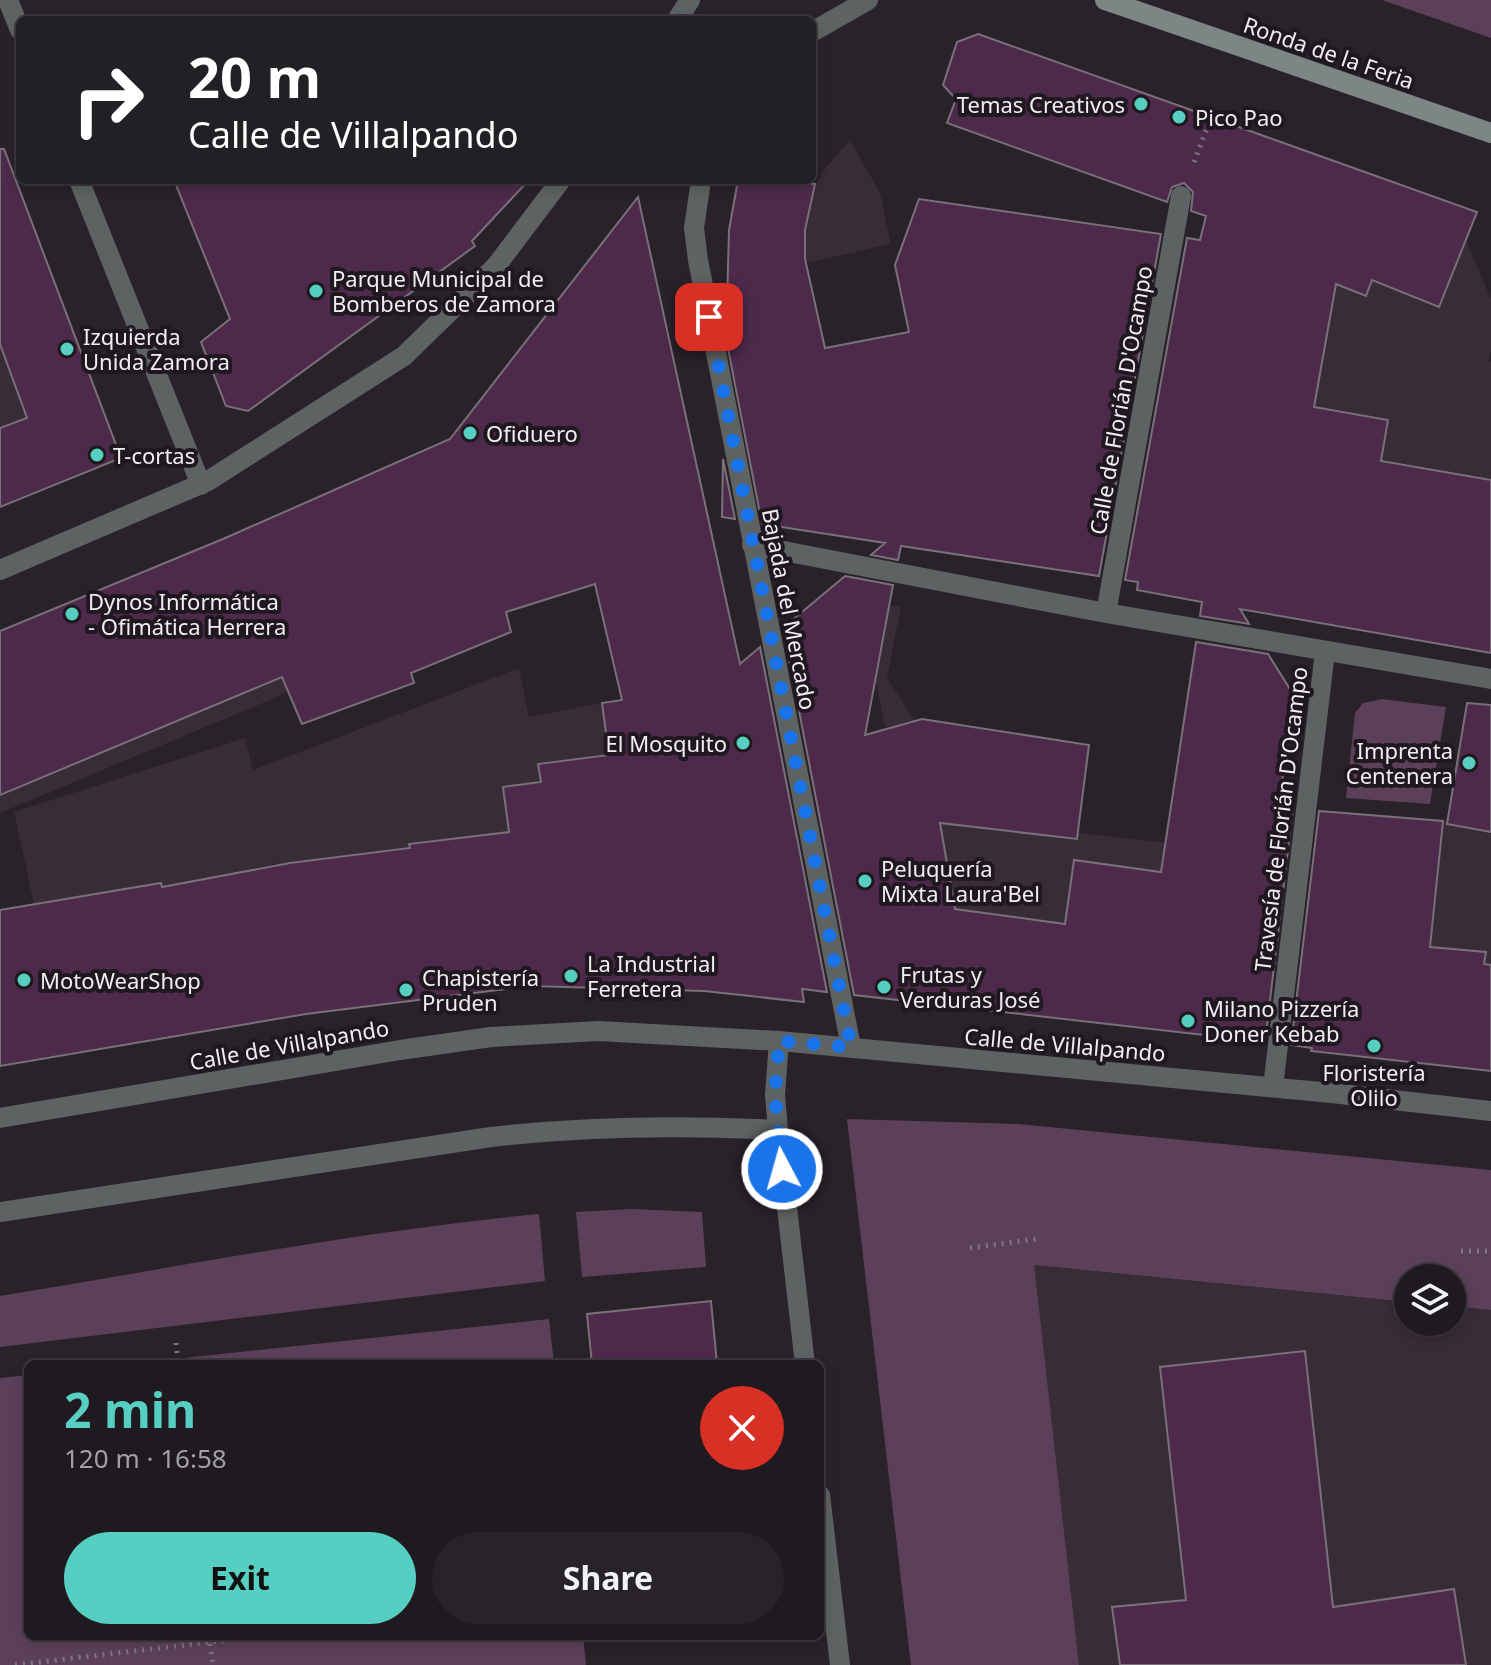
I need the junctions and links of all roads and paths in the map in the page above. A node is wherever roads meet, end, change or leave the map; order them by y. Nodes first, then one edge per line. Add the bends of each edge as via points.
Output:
1 (8, 0) edge
2 (868, 0) edge
3 (1105, 0) edge
4 (16, 20) edge
5 (816, 30) edge
6 (1491, 133) edge
7 (81, 184) edge
8 (558, 184) edge
9 (700, 184) edge
10 (1181, 196) dead end
11 (201, 485) junction
12 (752, 545) junction
13 (0, 570) edge
14 (1106, 613) junction
15 (1325, 652) junction
16 (1491, 679) edge
17 (779, 1041) junction
18 (851, 1047) junction
19 (1273, 1087) junction
20 (1491, 1111) edge
21 (0, 1118) edge
22 (778, 1130) junction
23 (0, 1212) edge
24 (1036, 1239) dead end
25 (970, 1248) dead end
26 (1461, 1251) dead end
27 (1491, 1251) edge
28 (176, 1343) dead end
29 (178, 1360) edge
30 (805, 1360) edge
31 (824, 1529) edge
32 (202, 1640) edge
33 (210, 1640) edge
34 (15, 1665) edge
35 (213, 1665) edge
36 (840, 1665) edge

1 - 4 street
2 - 5 street
3 - 6 main road, Ronda de la Feria
7 - 11 street
8 - 11 street via 507,253 417,346
9 - 12 street, Bajada del Mercado via 694,228 698,260
10 - 14 street, Calle de Florián D'Ocampo
11 - 13 street
12 - 14 street
12 - 18 street, Bajada del Mercado
14 - 15 street
15 - 16 street
15 - 19 street, Travesía de Florián D'Ocampo
17 - 18 street, Calle de Villalpando
17 - 21 street, Calle de Villalpando via 599,1031 491,1037
17 - 22 street
18 - 19 street, Calle de Villalpando
19 - 20 street, Calle de Villalpando
22 - 23 street via 649,1125 549,1130
22 - 30 street
24 - 25 path
26 - 27 path
28 - 29 path
31 - 36 street
32 - 34 path
33 - 35 path

